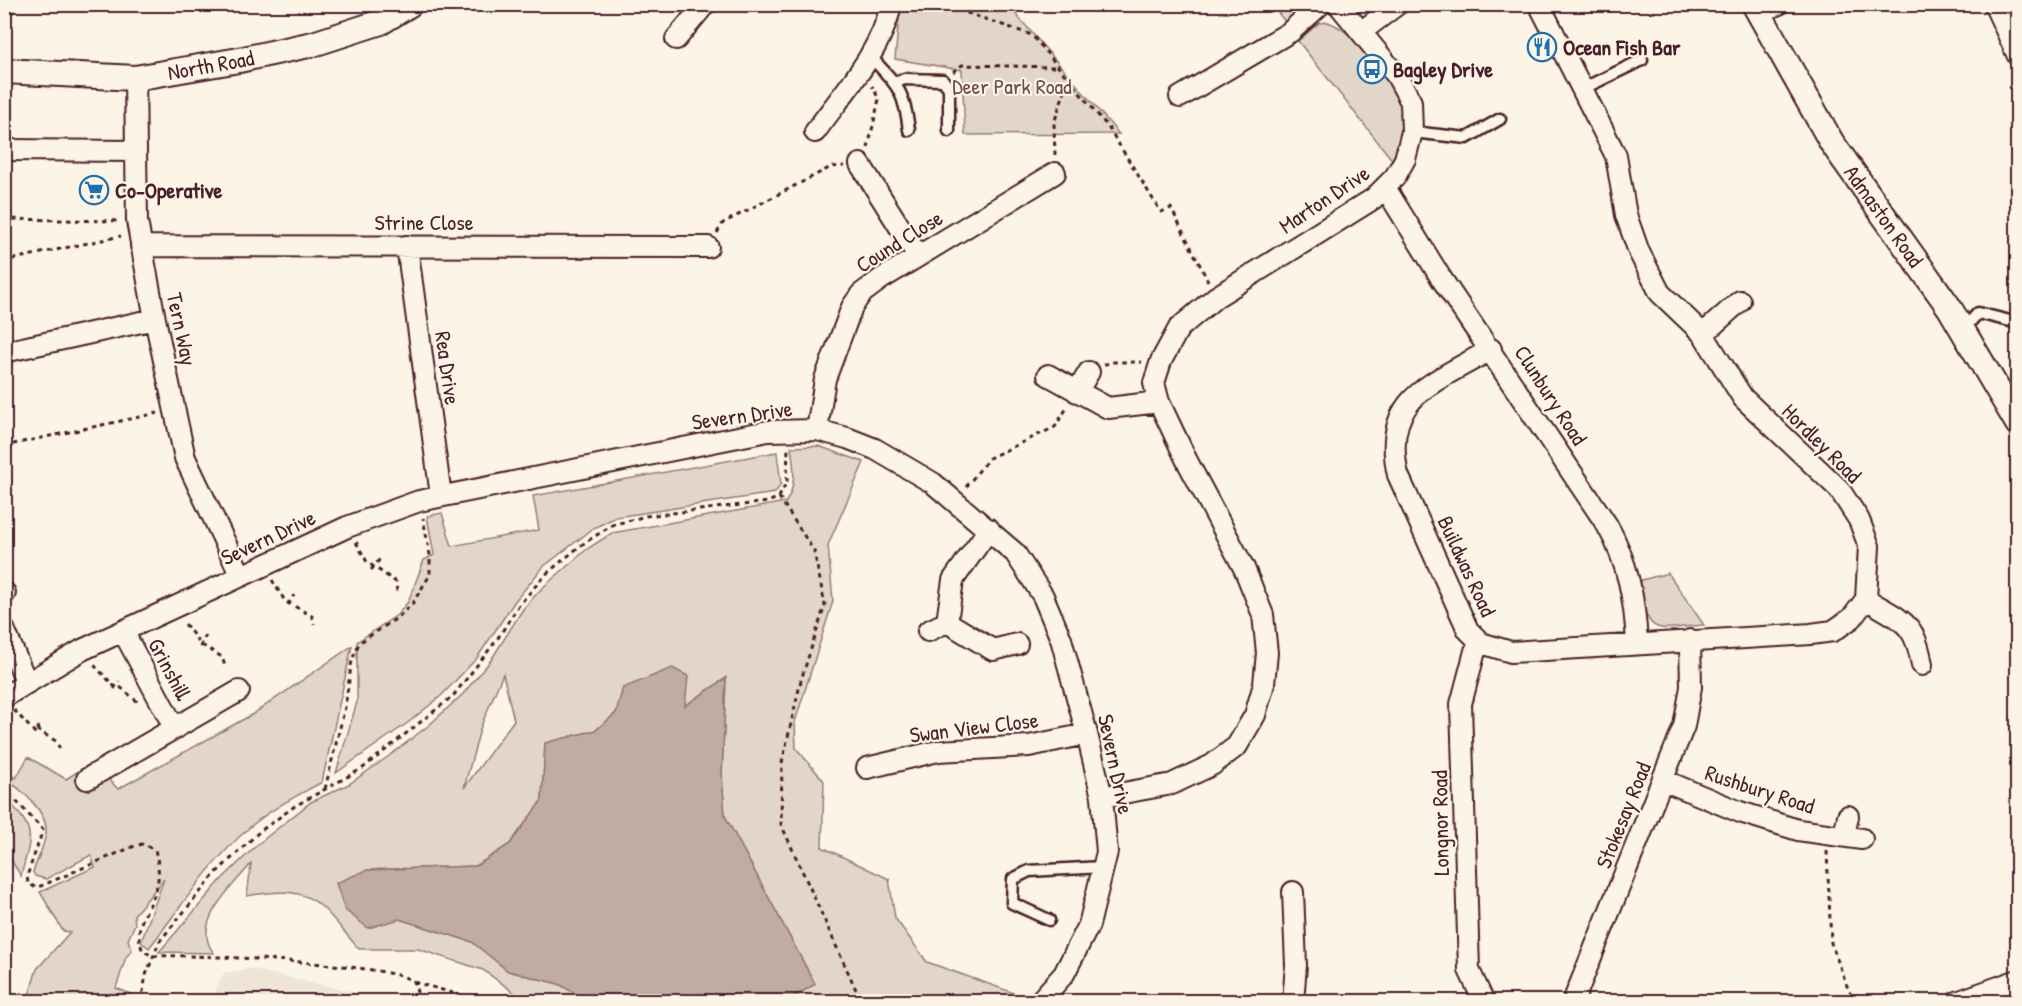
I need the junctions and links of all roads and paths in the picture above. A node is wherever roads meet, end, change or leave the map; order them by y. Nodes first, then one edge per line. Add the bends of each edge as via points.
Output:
1 (13, 4) edge
2 (410, 4) edge
3 (705, 4) edge
4 (891, 4) edge
5 (941, 4) edge
6 (1321, 4) edge
7 (1338, 4) edge
8 (1398, 4) edge
9 (1539, 4) edge
10 (1994, 4) edge
11 (1764, 7) edge
12 (1362, 31) junction
13 (676, 39) dead end
14 (869, 56) junction
15 (2018, 56) edge
16 (1642, 60) dead end
17 (5, 64) edge
18 (1056, 67) junction
19 (857, 73) junction
20 (135, 78) junction
21 (943, 80) junction
22 (1068, 81) junction
23 (895, 83) junction
24 (1582, 89) junction
25 (1180, 97) dead end
26 (1500, 119) dead end
27 (909, 130) dead end
28 (949, 131) dead end
29 (815, 132) dead end
30 (1412, 132) junction
31 (4, 150) edge
32 (136, 151) junction
33 (860, 164) junction
34 (1055, 173) joint
35 (1386, 189) junction
36 (4, 219) edge
37 (138, 233) junction
38 (407, 246) junction
39 (708, 247) joint
40 (918, 256) junction
41 (4, 261) edge
42 (1216, 297) junction
43 (1740, 302) dead end
44 (155, 319) junction
45 (2018, 323) edge
46 (1962, 330) junction
47 (1703, 334) junction
48 (1491, 349) junction
49 (4, 352) edge
50 (1161, 361) junction
51 (1089, 372) joint
52 (1048, 375) dead end
53 (1077, 392) junction
54 (1159, 402) junction
55 (175, 409) junction
56 (2018, 424) edge
57 (789, 429) junction
58 (817, 430) junction
59 (4, 446) edge
60 (441, 496) junction
61 (779, 497) junction
62 (419, 501) junction
63 (956, 501) junction
64 (347, 527) junction
65 (989, 529) junction
66 (380, 559) dead end
67 (263, 566) junction
68 (372, 569) junction
69 (241, 576) junction
70 (397, 593) dead end
71 (294, 595) dead end
72 (1866, 599) junction
73 (288, 603) junction
74 (173, 608) junction
75 (947, 622) junction
76 (314, 624) dead end
77 (4, 630) edge
78 (123, 631) junction
79 (928, 631) dead end
80 (206, 635) dead end
81 (1690, 640) junction
82 (1481, 643) junction
83 (1017, 644) dead end
84 (1637, 644) junction
85 (200, 645) junction
86 (82, 650) junction
87 (1922, 665) dead end
88 (225, 666) dead end
89 (26, 681) junction
90 (119, 681) dead end
91 (114, 688) junction
92 (239, 691) dead end
93 (8, 703) edge
94 (139, 708) dead end
95 (40, 723) dead end
96 (176, 729) junction
97 (36, 734) junction
98 (1087, 734) junction
99 (61, 751) dead end
100 (867, 768) dead end
101 (87, 779) dead end
102 (1663, 780) junction
103 (4, 788) edge
104 (324, 790) junction
105 (1102, 797) junction
106 (1848, 816) dead end
107 (1844, 837) junction
108 (1103, 867) junction
109 (1293, 892) dead end
110 (1049, 920) dead end
111 (153, 956) junction
112 (2018, 980) edge
113 (414, 982) junction
114 (141, 1002) edge
115 (420, 1002) edge
116 (485, 1002) edge
117 (856, 1002) edge
118 (1039, 1002) edge
119 (1293, 1002) edge
120 (1484, 1002) edge
121 (1573, 1002) edge
122 (1853, 1002) edge
123 (1957, 1002) edge

1 - 17 path
2 - 20 street, North Road via 381,21 313,44
3 - 13 street
4 - 14 street via 882,33
5 - 18 path via 1032,35
6 - 25 street via 1290,32
7 - 12 street, Marton Drive
8 - 12 street
9 - 24 street, Hordley Road
10 - 15 street
11 - 46 street, Admaston Road via 1832,143
12 - 30 street, Marton Drive via 1397,76 1411,102
14 - 19 street
14 - 23 lane
16 - 24 lane
17 - 20 street, North Road
18 - 21 path via 962,65
18 - 22 path
19 - 29 street
19 - 33 path via 879,99 871,141
20 - 32 street, Tern Way
21 - 23 lane via 904,79
21 - 28 lane via 949,88
22 - 34 path via 1054,123
22 - 42 path via 1108,127 1161,212 1171,208
23 - 27 lane via 906,101
24 - 47 street, Hordley Road via 1616,156 1626,215 1639,252 1660,293
26 - 30 lane via 1467,138
30 - 35 street, Marton Drive via 1405,159
31 - 32 street
32 - 37 street, Tern Way
33 - 39 path via 831,167 723,223
33 - 40 street
34 - 40 street, Cound Close
35 - 42 street, Marton Drive
35 - 48 street, Clunbury Road
36 - 37 path
37 - 38 street, Strine Close
37 - 41 path
37 - 44 street, Tern Way
38 - 39 street, Strine Close
38 - 60 street, Rea Drive
40 - 58 street, Cound Close via 861,294 852,307 825,379
42 - 50 street, Marton Drive via 1179,328
43 - 47 street
44 - 49 street
44 - 55 street, Tern Way
45 - 46 lane via 1978,313
46 - 56 street, Admaston Road
47 - 72 street, Hordley Road via 1743,399 1839,489 1859,520 1869,546
48 - 82 street, Buildwas Road via 1420,392 1404,408 1392,449 1398,475 1468,630
48 - 84 street, Clunbury Road via 1622,551
50 - 51 path via 1110,362
50 - 54 street, Marton Drive via 1154,383
51 - 53 street
52 - 53 street
53 - 54 street via 1108,408
53 - 63 path via 1055,427 989,458
54 - 105 street, Marton Drive via 1244,568 1263,615 1267,653 1264,684 1255,715 1237,746 1212,765 1172,784
55 - 59 path
55 - 69 street, Tern Way via 185,458
57 - 58 street, Severn Drive
57 - 60 street, Severn Drive
57 - 61 path via 787,481
58 - 63 street, Severn Drive via 875,449
60 - 62 street, Severn Drive
61 - 104 path via 768,502 646,516 604,530 545,575 453,696 363,768
61 - 117 path via 814,551 825,605 801,680 782,763 781,824 857,992
62 - 64 street, Severn Drive
62 - 104 path via 430,574 412,604 359,643
63 - 65 street, Severn Drive
64 - 67 street, Severn Drive
64 - 68 path
65 - 75 street via 953,580
65 - 98 street, Severn Drive via 1015,553 1043,596 1061,639
66 - 68 path
67 - 69 street, Severn Drive
67 - 73 path
68 - 70 path via 396,582
69 - 74 street, Severn Drive
71 - 73 path
72 - 81 street via 1852,618 1833,631
72 - 87 street via 1910,626 1919,644
73 - 76 path via 312,616
74 - 78 street, Severn Drive
74 - 85 path
75 - 79 street
75 - 83 street via 993,650
77 - 89 street
78 - 86 street, Severn Drive
78 - 96 street, Grinshill
80 - 85 path
81 - 84 street, Buildwas Road
81 - 102 street, Stokesay Road via 1690,687 1684,726
82 - 84 street, Buildwas Road via 1511,652
82 - 120 street, Longnor Road via 1474,651 1461,704 1469,970
85 - 88 path via 222,657
86 - 89 street, Severn Drive
86 - 91 path
89 - 93 street, Severn Drive
90 - 91 path
91 - 94 path via 119,686 135,699
92 - 96 street, Grinshill
93 - 97 path
95 - 97 path
96 - 101 street, Grinshill
97 - 99 path via 56,741
98 - 100 street, Swan View Close via 1029,746 938,751
98 - 105 street, Severn Drive
102 - 107 street, Rushbury Road via 1740,812 1798,830
102 - 121 street, Stokesay Road
103 - 111 path via 43,830 27,876 28,883 36,888 132,847 142,844 155,850 159,876 138,931 143,951
104 - 111 path via 260,831 215,874 159,942
105 - 108 street, Severn Drive via 1107,852
106 - 107 street
107 - 122 path via 1831,943
108 - 110 lane via 1029,871 1013,879 1012,903
108 - 118 street, Severn Drive via 1089,925 1064,974
109 - 119 street
111 - 113 path via 321,963 399,974
111 - 114 path
112 - 123 street
113 - 115 path
113 - 116 path

